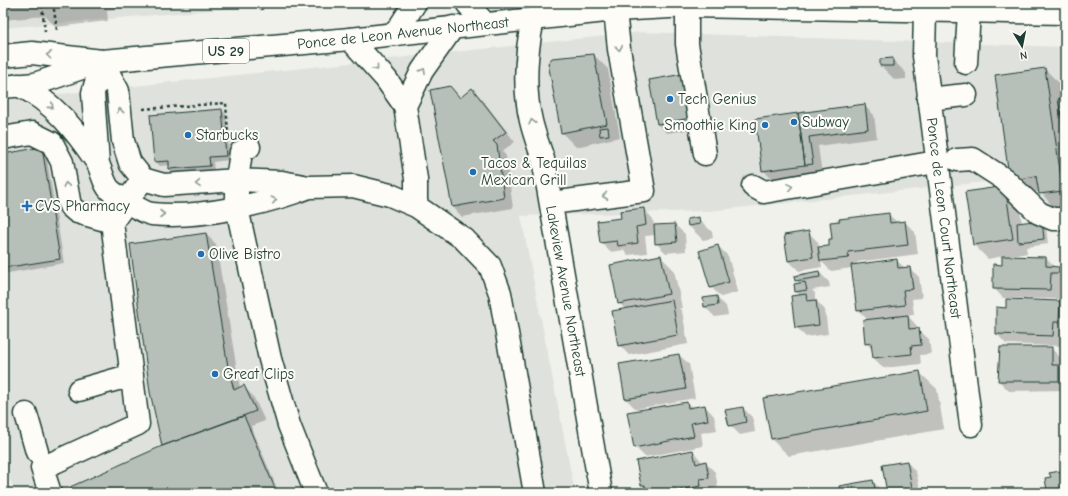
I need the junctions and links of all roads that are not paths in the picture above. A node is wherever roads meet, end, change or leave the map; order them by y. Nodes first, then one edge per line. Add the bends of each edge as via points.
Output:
1 (414, 3) edge
2 (467, 3) edge
3 (688, 4) edge
4 (867, 6) edge
5 (1007, 7) edge
6 (615, 10) junction
7 (925, 11) junction
8 (969, 11) junction
9 (1065, 13) edge
10 (533, 19) junction
11 (485, 24) junction
12 (453, 27) junction
13 (395, 34) junction
14 (350, 39) junction
15 (3, 56) edge
16 (102, 61) junction
17 (966, 63) dead end
18 (10, 86) edge
19 (966, 95) dead end
20 (928, 99) junction
21 (405, 106) junction
22 (3, 138) edge
23 (238, 144) road end
24 (704, 154) dead end
25 (947, 161) junction
26 (98, 164) junction
27 (143, 179) junction
28 (237, 180) junction
29 (753, 186) dead end
30 (309, 187) junction
31 (127, 201) junction
32 (551, 203) junction
33 (416, 206) junction
34 (237, 208) junction
35 (1065, 219) edge
36 (112, 222) junction
37 (132, 375) junction
38 (79, 390) dead end
39 (26, 414) dead end
40 (971, 425) dead end
41 (37, 452) dead end
42 (50, 493) edge
43 (316, 493) edge
44 (535, 493) edge
45 (601, 493) edge

1 - 13 main road
2 - 11 main road
3 - 4 main road, Ponce de Leon Avenue Northeast / US 29
3 - 6 main road, Ponce de Leon Avenue Northeast / US 29
3 - 24 main road via 686,44
4 - 7 main road, Ponce de Leon Avenue Northeast / US 29
5 - 8 main road, Ponce de Leon Avenue Northeast / US 29
5 - 9 main road, Ponce de Leon Avenue Northeast / US 29
6 - 10 main road, Ponce de Leon Avenue Northeast / US 29
6 -> 32 main road via 619,49 644,191
7 - 8 main road, Ponce de Leon Avenue Northeast / US 29
7 - 20 main road, Ponce de Leon Court Northeast via 924,56
8 - 17 main road
10 - 11 main road, Ponce de Leon Avenue Northeast / US 29
32 -> 10 main road, Lakeview Avenue Northeast via 543,159 531,120 527,80 527,49
11 - 12 main road, Ponce de Leon Avenue Northeast / US 29
12 - 13 main road, Ponce de Leon Avenue Northeast / US 29
21 -> 12 main road via 422,71
13 - 14 main road, Ponce de Leon Avenue Northeast / US 29
14 - 16 main road, Ponce de Leon Avenue Northeast / US 29
14 -> 21 main road via 386,79
16 -> 15 main road, Ponce de Leon Avenue Northeast / US 29 via 32,53
16 - 18 main road, Ponce de Leon Avenue Northeast / US 29 via 35,84
16 - 26 main road via 92,93
27 -> 16 main road via 130,163 123,141 118,91
18 -> 26 main road via 36,93 61,114
19 - 20 main road
20 - 25 main road, Ponce de Leon Court Northeast
21 - 33 main road via 416,179
36 -> 22 main road via 77,212 70,206 62,162 52,143 32,133
23 - 28 main road via 241,152
29 -> 25 main road via 764,192
25 - 35 main road via 973,159 1004,179 1040,213
25 - 40 main road, Ponce de Leon Court Northeast
26 - 31 main road via 109,189
28 -> 27 main road via 164,185
27 - 31 main road
28 - 30 main road via 282,182
28 - 34 main road
30 - 33 main road via 353,186 390,195
34 -> 30 main road via 282,198
31 -> 34 main road via 150,214 190,214
31 - 36 main road
32 - 45 main road, Lakeview Avenue Northeast
33 - 44 main road via 464,239 490,266 500,293
34 - 43 main road via 270,359 289,425
36 - 37 main road
37 - 38 main road
37 - 42 main road via 138,424 42,468
39 - 41 main road

